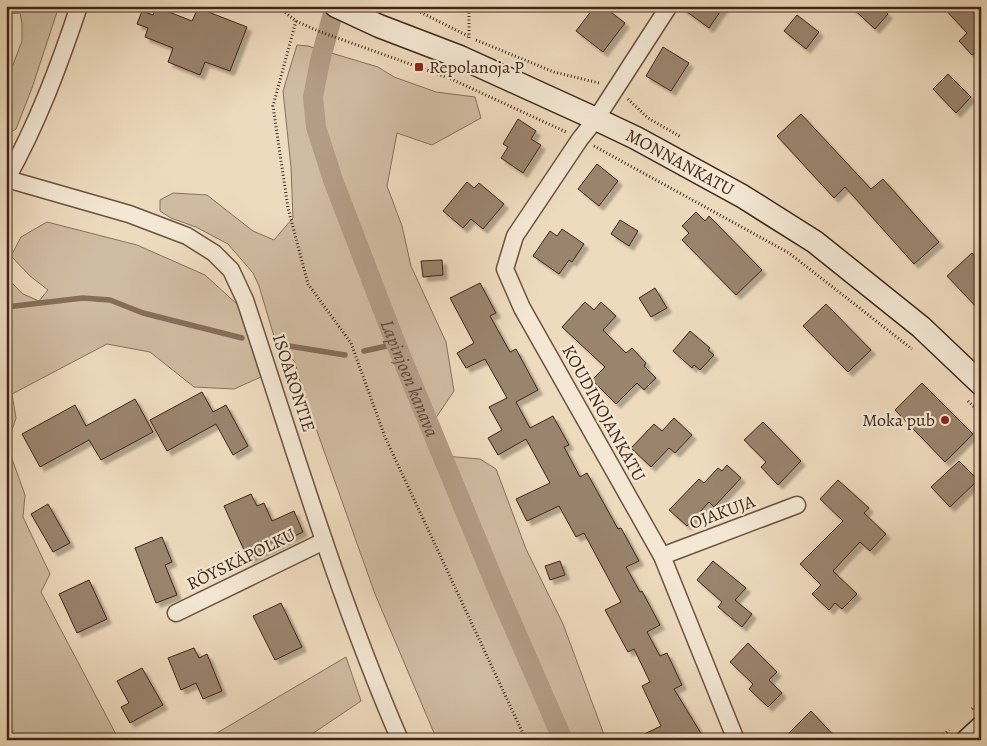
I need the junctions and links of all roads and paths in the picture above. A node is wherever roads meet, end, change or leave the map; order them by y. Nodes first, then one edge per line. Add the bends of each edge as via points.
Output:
1 (79, 6) edge
2 (276, 6) edge
3 (336, 6) edge
4 (408, 6) edge
5 (470, 6) edge
6 (669, 6) edge
7 (296, 21) junction
8 (469, 37) junction
9 (616, 88) junction
10 (648, 118) dead end
11 (596, 119) junction
12 (580, 139) junction
13 (6, 179) edge
14 (912, 349) dead end
15 (974, 393) edge
16 (981, 414) edge
17 (797, 505) dead end
18 (324, 541) junction
19 (662, 556) junction
20 (176, 613) dead end
21 (6, 714) edge
22 (981, 728) edge
23 (15, 740) edge
24 (400, 740) edge
25 (526, 740) edge
26 (736, 740) edge
27 (968, 740) edge

1 - 13 street via 45,99
2 - 7 path
3 - 11 main road, MONNANKATU
4 - 8 path
5 - 8 path
6 - 9 street, KOUDINOJANKATU
7 - 12 path via 449,78
7 - 25 path via 272,106 288,208 308,284 351,343 385,437
8 - 9 path via 554,72
9 - 10 path
9 - 11 street, KOUDINOJANKATU
11 - 12 street, KOUDINOJANKATU
11 - 15 main road, MONNANKATU via 742,196 814,242 921,328
12 - 14 path via 789,252
12 - 19 street, KOUDINOJANKATU via 516,236 505,269 522,308
13 - 18 street, ISOARONTIE via 129,214 187,236 214,253 231,270 245,300
15 - 16 path
17 - 19 street, OJAKUJA
18 - 20 street, RÖYSKÄPOLKU
18 - 24 street, ISOARONTIE
19 - 26 street, KOUDINOJANKATU
21 - 23 path
22 - 27 main road

